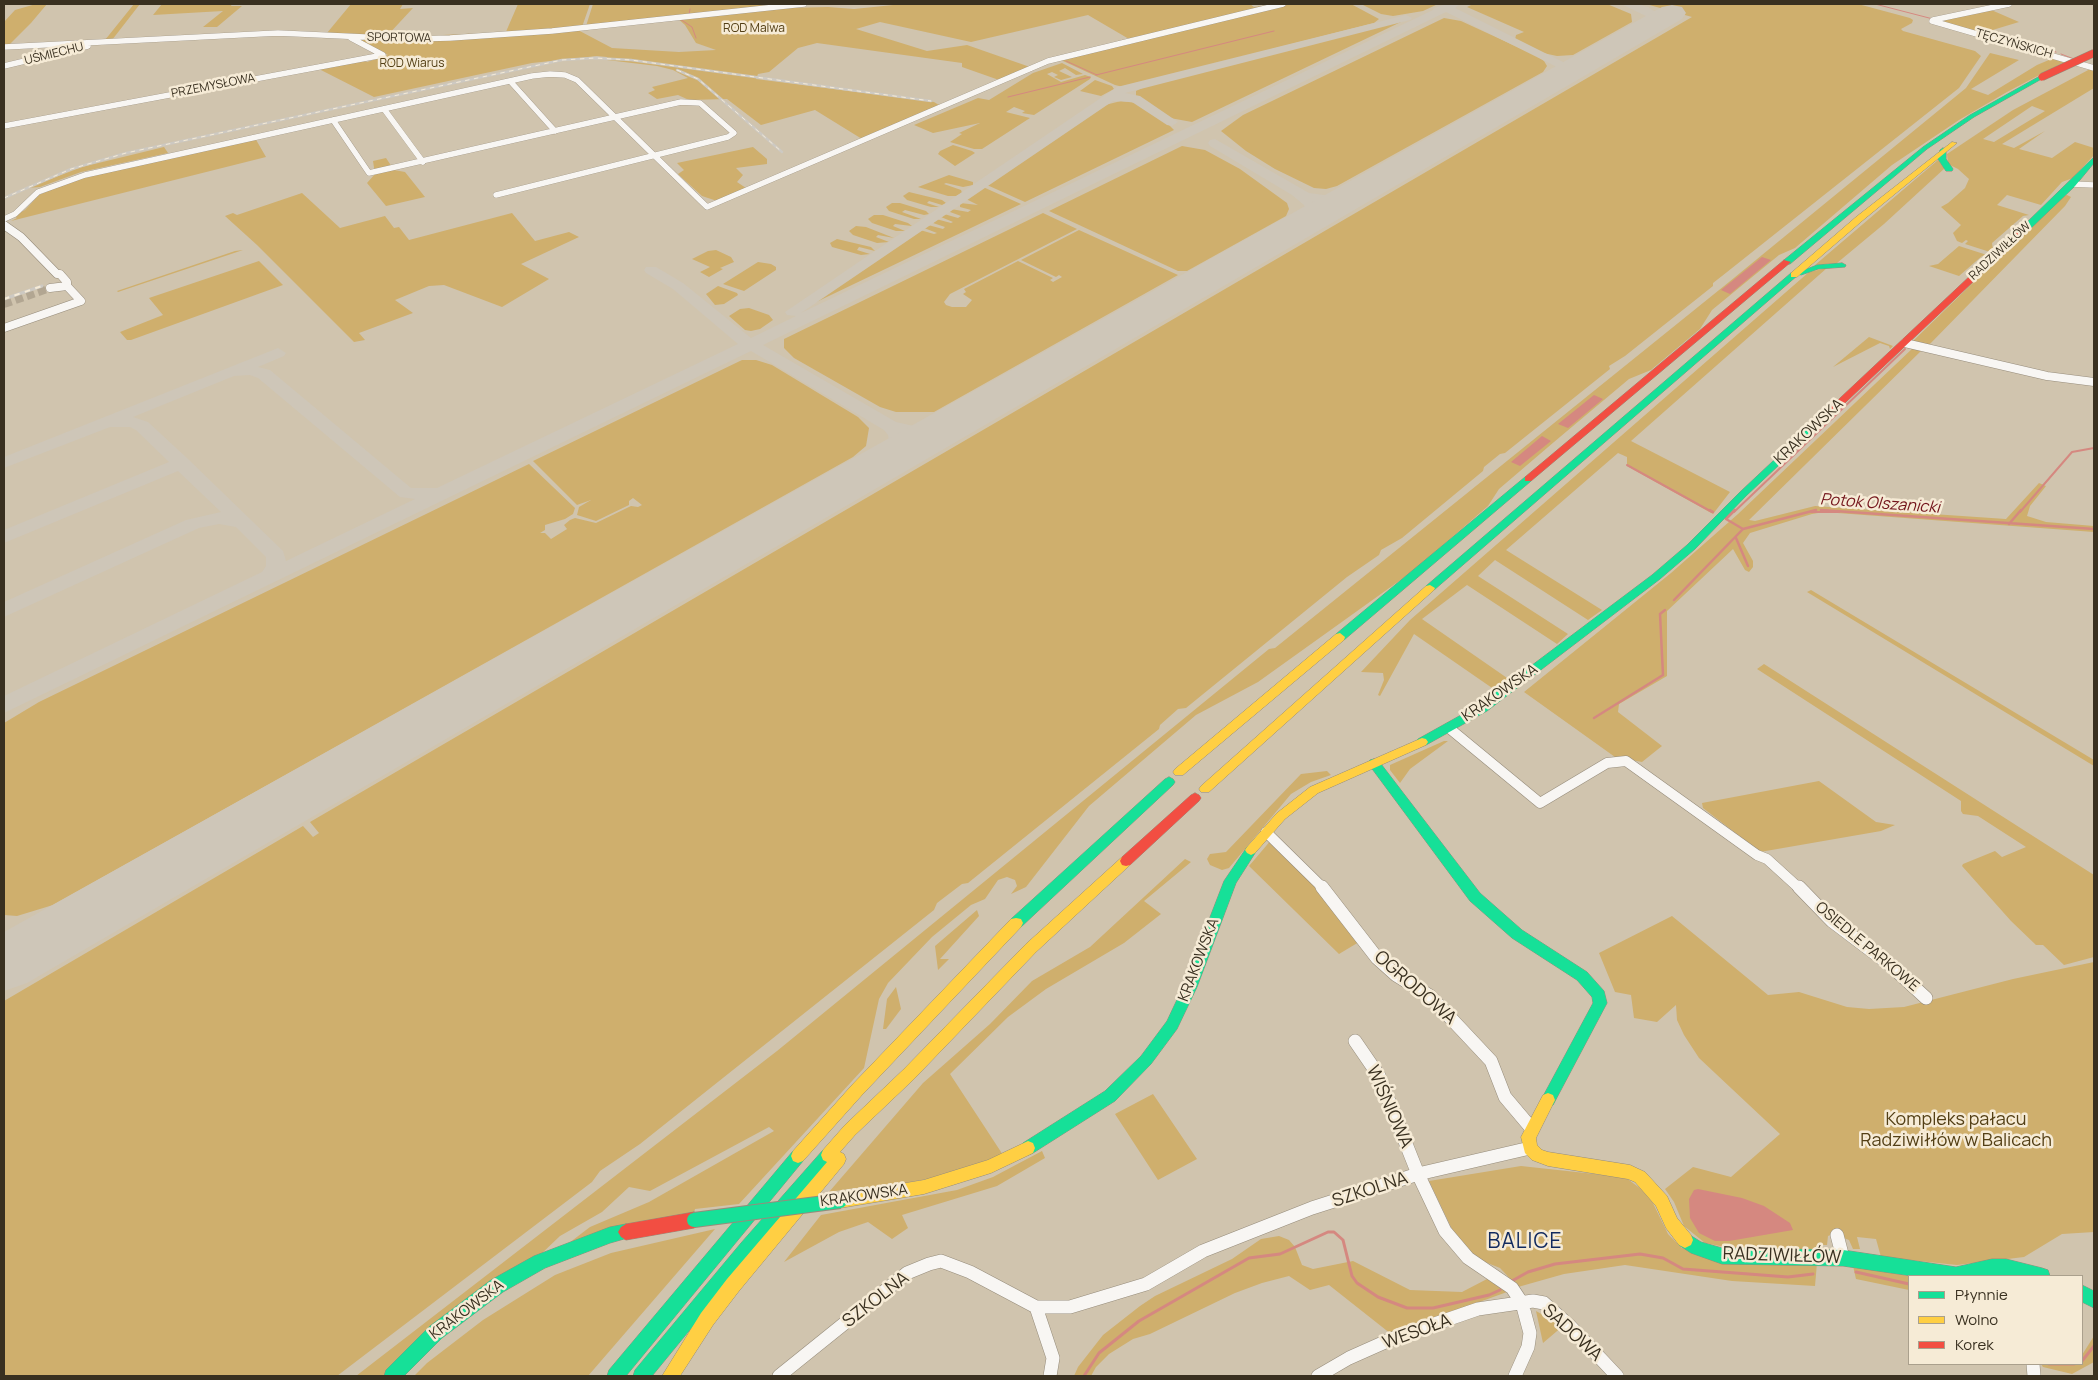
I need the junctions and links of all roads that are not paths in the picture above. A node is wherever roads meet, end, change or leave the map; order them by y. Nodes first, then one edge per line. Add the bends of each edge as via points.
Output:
1 (804, 4) edge
2 (1283, 4) edge
3 (2009, 4) edge
4 (352, 37) junction
5 (103, 42) junction
6 (4, 47) edge
7 (2094, 53) edge
8 (2094, 63) edge
9 (4, 66) edge
10 (2094, 68) edge
11 (510, 82) junction
12 (384, 109) junction
13 (615, 116) junction
14 (333, 120) junction
15 (4, 126) edge
16 (555, 131) junction
17 (1943, 150) junction
18 (652, 153) junction
19 (2094, 159) edge
20 (423, 162) junction
21 (580, 168) dead end
22 (1949, 168) dead end
23 (2072, 184) junction
24 (2094, 185) edge
25 (496, 195) dead end
26 (4, 217) edge
27 (4, 225) edge
28 (7, 229) edge
29 (1842, 265) dead end
30 (57, 274) junction
31 (1788, 281) junction
32 (67, 286) junction
33 (4, 328) edge
34 (1905, 343) junction
35 (2094, 382) edge
36 (1449, 728) junction
37 (1374, 763) junction
38 (1179, 772) dead end
39 (1169, 782) dead end
40 (1205, 789) dead end
41 (1195, 798) dead end
42 (1266, 832) junction
43 (1926, 998) dead end
44 (1356, 1041) dead end
45 (909, 1074) junction
46 (1532, 1129) junction
47 (1530, 1148) junction
48 (1418, 1174) junction
49 (1838, 1235) dead end
50 (1843, 1258) junction
51 (1951, 1275) edge
52 (1961, 1275) edge
53 (2038, 1275) edge
54 (2083, 1294) edge
55 (2094, 1300) edge
56 (1522, 1302) junction
57 (1036, 1307) junction
58 (392, 1376) edge
59 (615, 1376) edge
60 (641, 1376) edge
61 (670, 1376) edge
62 (779, 1376) edge
63 (1050, 1376) edge
64 (1318, 1376) edge
65 (1515, 1376) edge
66 (1617, 1376) edge

1 - 4 street, SPORTOWA via 504,35 426,39
2 - 18 street via 1048,61 707,207
3 - 10 street, TĘCZYŃSKICH via 1932,21
4 - 5 street, SPORTOWA via 278,33
4 - 15 street, PRZEMYSŁOWA via 352,40 383,55
5 - 6 street, SPORTOWA
5 - 9 street, UŚMIECHU
7 - 38 main road, bridge via 2042,77 1972,116 1925,148
8 - 17 main road via 2007,107
11 - 12 street
11 - 13 street via 550,74 571,77
11 - 16 street
12 - 14 street
12 - 20 street
13 - 16 street
13 - 18 street
13 - 18 street via 671,103 694,102 700,103 734,133
14 - 20 street via 369,173
14 - 26 street via 74,177 38,192 18,210
16 - 20 street
17 - 22 main road via 1942,159
17 - 31 main road
18 - 21 street
18 - 25 street
19 - 23 main road, RADZIWIŁŁÓW
23 - 24 street
23 - 34 main road, RADZIWIŁŁÓW
27 - 28 street
28 - 30 street via 31,246
29 - 31 main road via 1814,268
30 - 32 street via 67,282
30 - 32 street via 58,282 51,287
31 - 40 main road via 1416,600
32 - 33 street via 81,301
34 - 35 street via 2047,376
34 - 36 main road, KRAKOWSKA via 1668,566 1498,698
36 - 37 main road, KRAKOWSKA
36 - 43 street, OSIEDLE PARKOWE via 1540,803 1606,763 1626,761 1763,857 1832,921 1889,964
37 - 42 main road, KRAKOWSKA via 1304,796
37 - 46 main road via 1475,897 1517,934 1582,976 1599,995 1600,1003
39 - 59 main road via 1006,933 857,1090 769,1188
41 - 45 main road via 1038,941
42 - 46 street, OGRODOWA via 1333,899 1377,958 1396,975 1430,996 1491,1061 1505,1097
42 - 58 main road, KRAKOWSKA, bridge via 1230,881 1172,1025 1146,1060 1110,1096 1048,1138 991,1166 924,1187 610,1235 540,1262 497,1286 436,1332
44 - 48 street, WIŚNIOWA via 1379,1076
45 - 60 main road via 850,1130
45 - 61 main road via 733,1285
46 - 47 main road via 1528,1137
47 - 48 street, SZKOLNA
47 - 50 main road, RADZIWIŁŁÓW via 1548,1159 1630,1172 1640,1177 1662,1201 1680,1236 1697,1248 1722,1256
48 - 56 street, WIŚNIOWA via 1452,1242 1468,1258 1512,1288
48 - 57 street, SZKOLNA via 1312,1208 1235,1238 1125,1292 1070,1307
49 - 50 street
50 - 51 main road, RADZIWIŁŁÓW
52 - 53 main road, RADZIWIŁŁÓW via 1992,1267
54 - 55 main road
56 - 64 street, WESOŁA via 1478,1309 1394,1338
56 - 65 street via 1530,1333 1528,1347
56 - 66 street, SADOWA via 1534,1300 1544,1303
57 - 62 street, SZKOLNA via 970,1272 941,1261 929,1264 907,1273
57 - 63 street via 1053,1358

